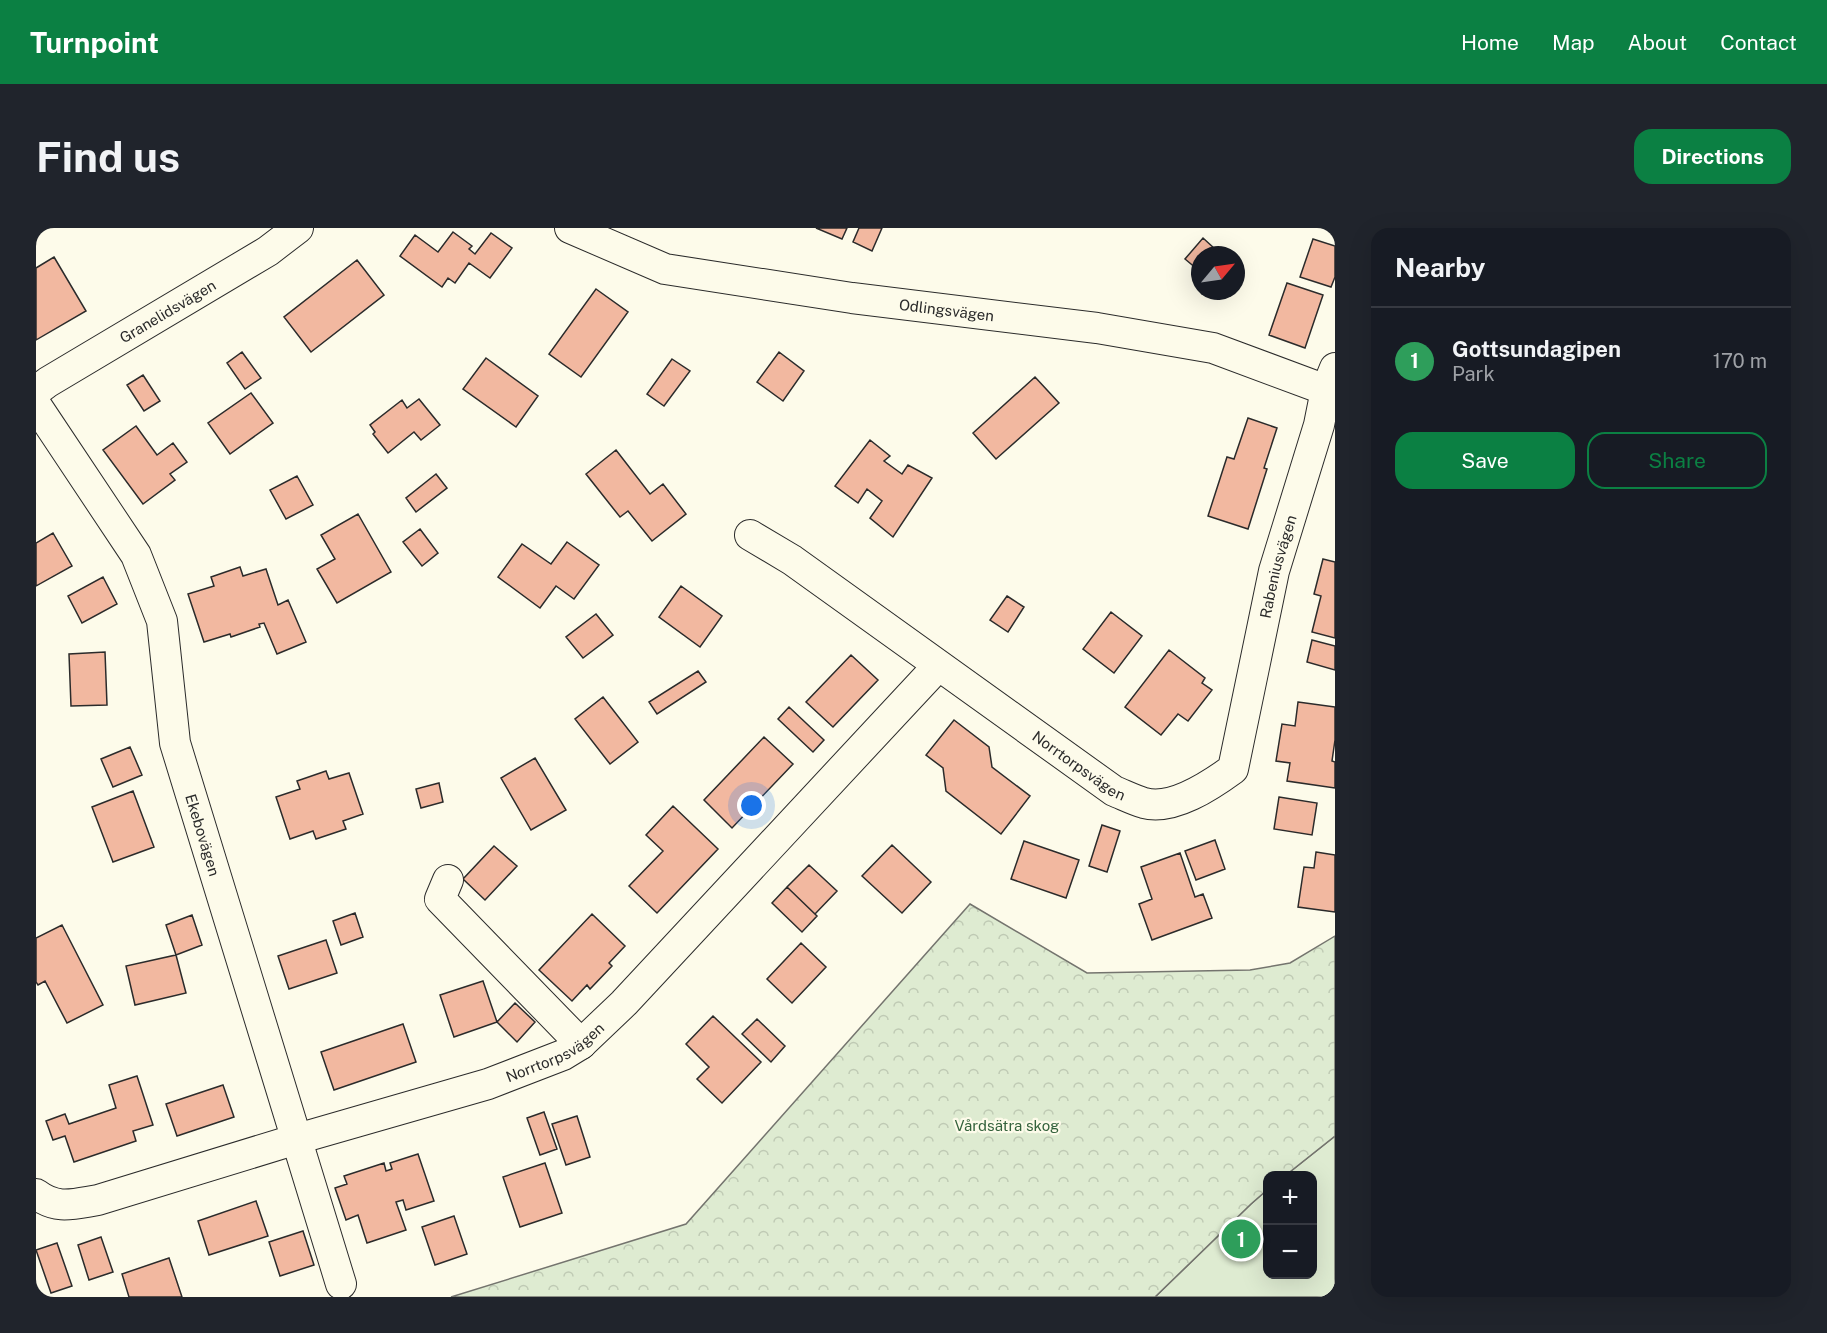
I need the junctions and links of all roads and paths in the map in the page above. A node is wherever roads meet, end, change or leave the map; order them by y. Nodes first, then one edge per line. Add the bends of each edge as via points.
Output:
1 (298, 228) edge
2 (583, 230) edge
3 (1331, 379) edge
4 (36, 392) edge
5 (36, 405) edge
6 (750, 535) dead end
7 (938, 666) junction
8 (1233, 769) joint
9 (448, 880) dead end
10 (580, 1044) junction
11 (297, 1139) junction
12 (36, 1194) edge
13 (341, 1284) dead end

1 - 4 street, Granelidsvägen via 268,251
2 - 3 street, Odlingsvägen via 665,269 852,298 1097,328 1213,348
3 - 8 street, Rabeniusvägen via 1274,571
5 - 11 street, Ekebovägen via 136,555 162,621 175,743
6 - 7 street, Norrtorpsvägen via 792,560
7 - 8 street, Norrtorpsvägen via 1114,791 1146,804 1172,802 1200,791
7 - 10 street, Norrtorpsvägen via 624,1003
9 - 10 street via 440,899
10 - 11 street, Norrtorpsvägen via 563,1055 488,1084
11 - 12 street, Norrtorpsvägen via 98,1200 66,1206 47,1202
11 - 13 street, Ekebovägen

